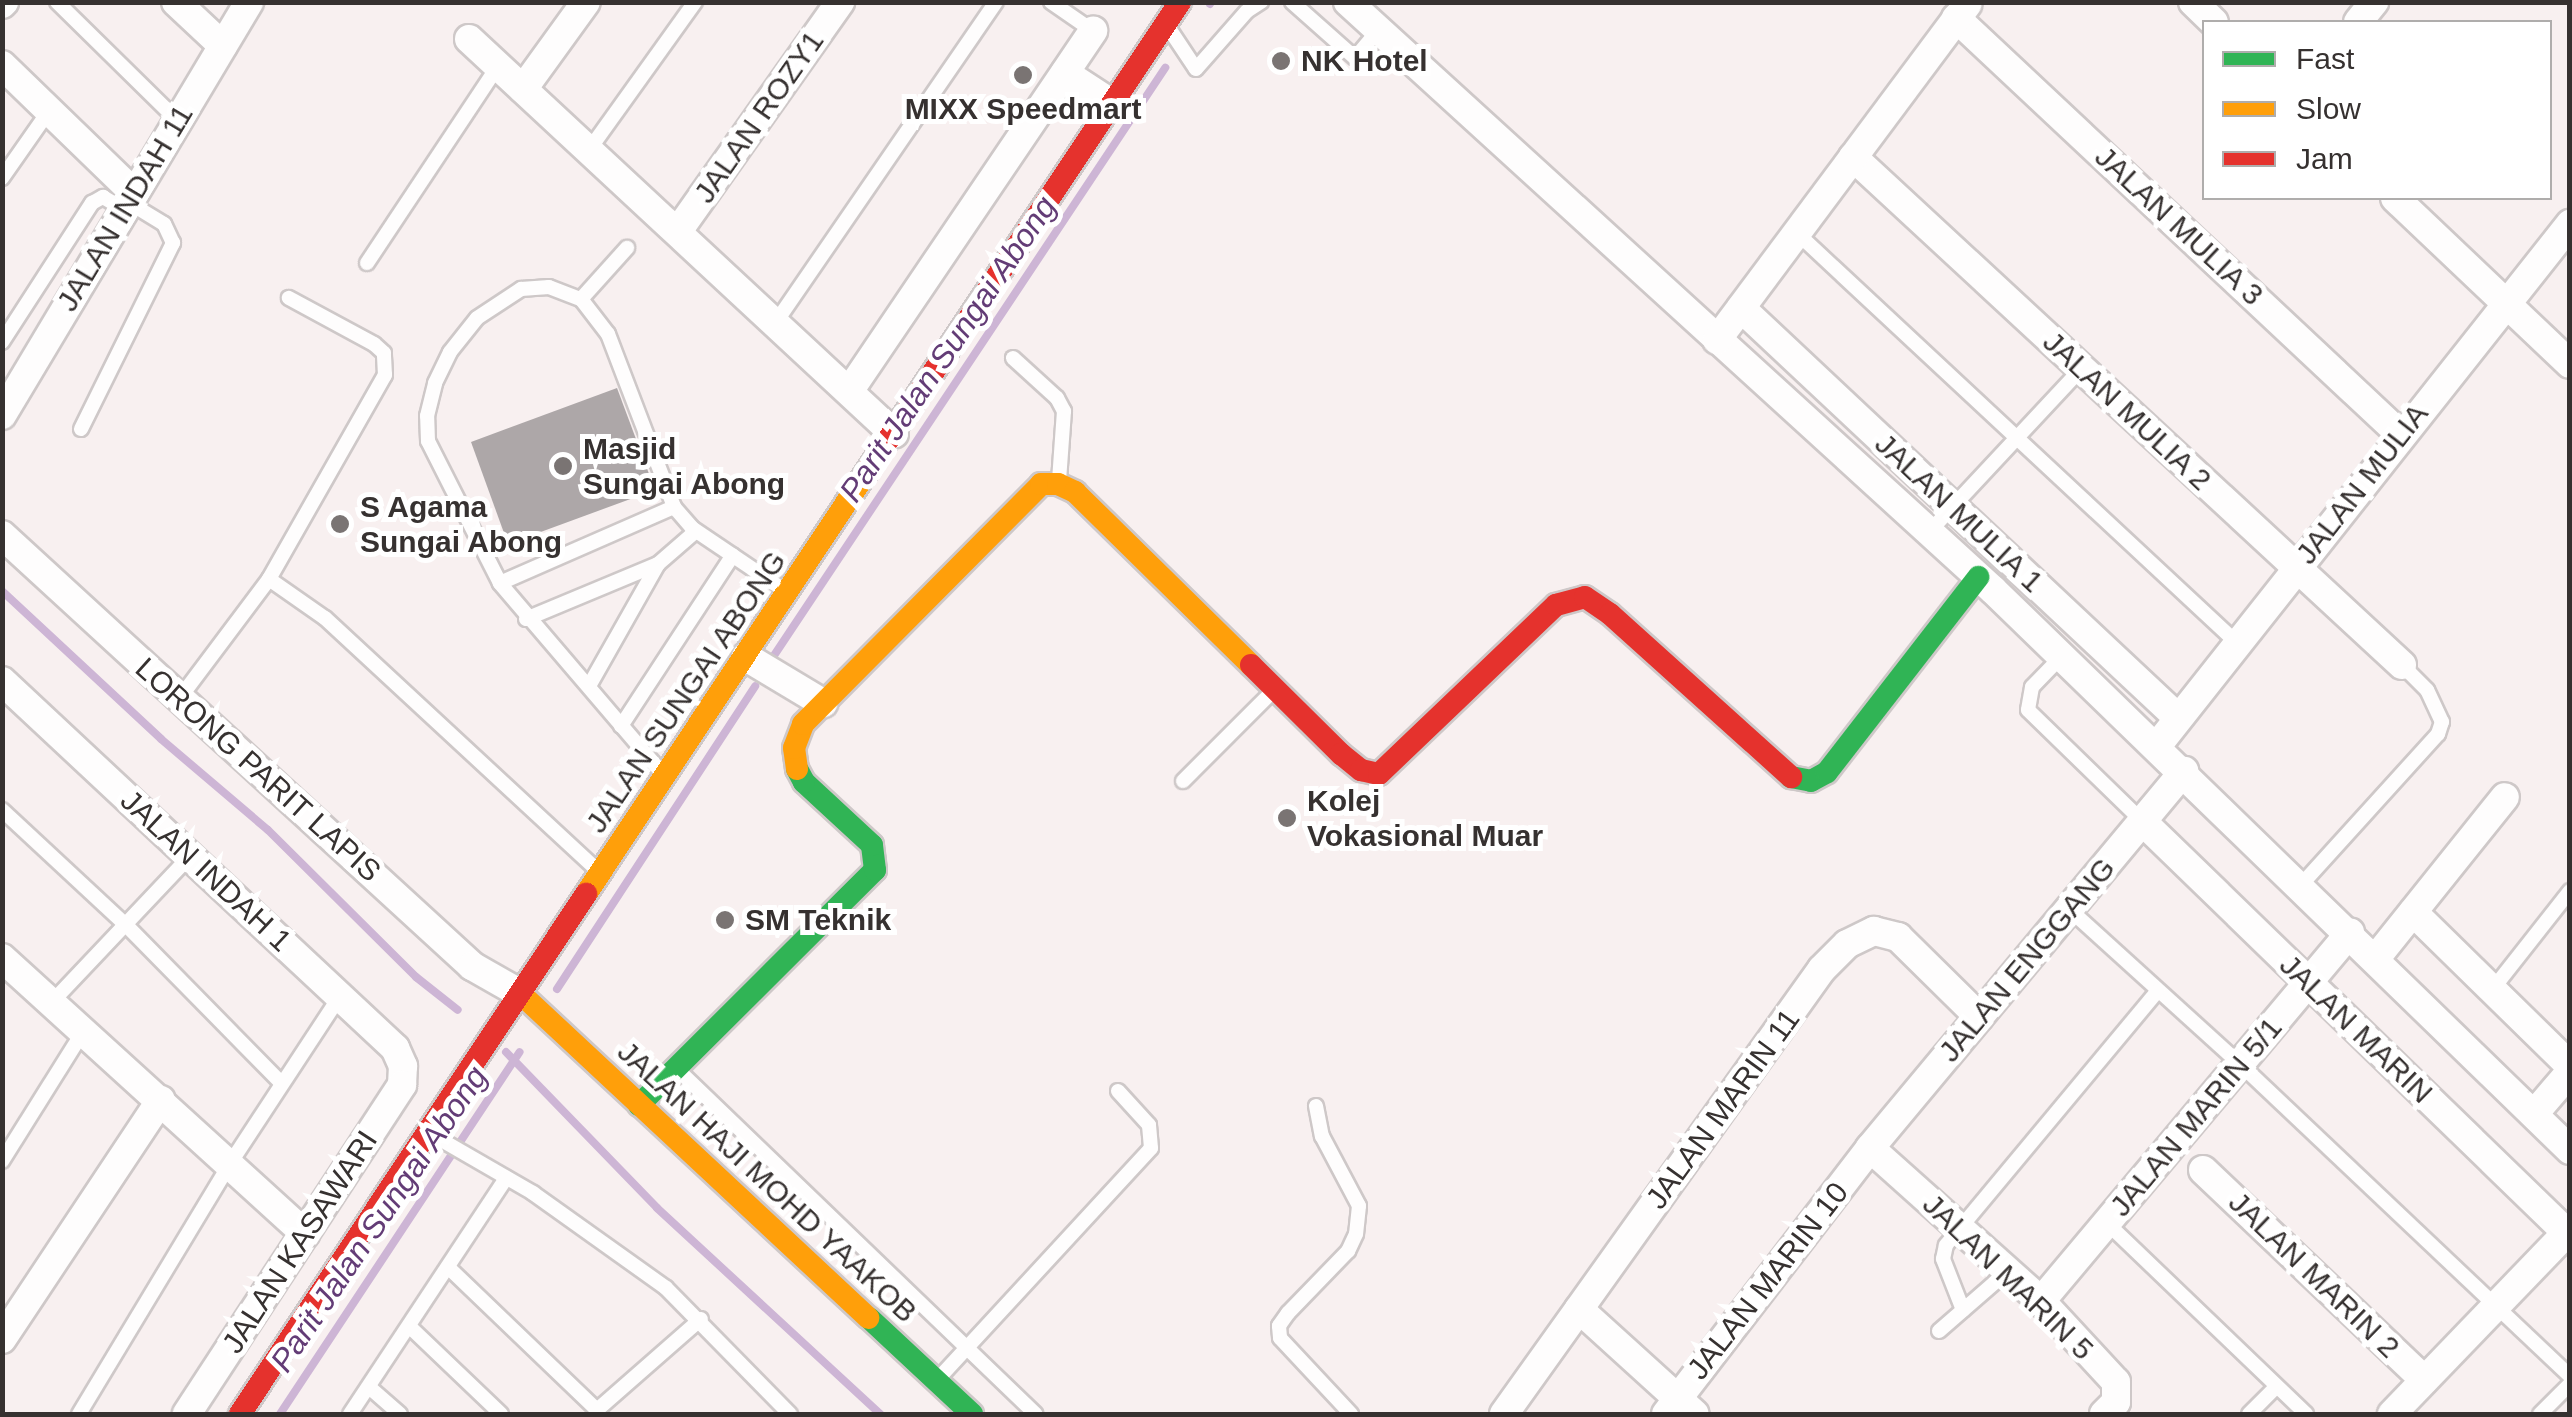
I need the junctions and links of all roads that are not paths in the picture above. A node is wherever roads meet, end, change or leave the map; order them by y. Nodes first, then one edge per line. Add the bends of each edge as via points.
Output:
1 (57, 2) edge
2 (176, 2) edge
3 (249, 2) edge
4 (586, 2) edge
5 (695, 2) edge
6 (840, 2) edge
7 (996, 2) edge
8 (1052, 2) edge
9 (1180, 2) edge
10 (1261, 2) edge
11 (1292, 2) edge
12 (1348, 2) edge
13 (2193, 2) edge
14 (1962, 10) edge
15 (2212, 20) edge
16 (1167, 25) junction
17 (1378, 31) junction
18 (1092, 32) joint
19 (469, 39) dead end
20 (223, 46) junction
21 (2, 66) edge
22 (498, 66) junction
23 (1065, 72) junction
24 (523, 89) junction
25 (1114, 105) junction
26 (49, 111) junction
27 (177, 120) junction
28 (589, 150) junction
29 (1852, 157) junction
30 (2, 178) edge
31 (2397, 200) edge
32 (128, 201) junction
33 (2570, 224) edge
34 (678, 231) junction
35 (1797, 232) junction
36 (627, 248) dead end
37 (367, 263) dead end
38 (289, 298) dead end
39 (581, 300) junction
40 (2504, 304) junction
41 (1741, 308) junction
42 (776, 322) junction
43 (1717, 340) junction
44 (2, 342) edge
45 (1013, 358) dead end
46 (2570, 364) edge
47 (2081, 369) junction
48 (850, 390) junction
49 (3, 411) edge
50 (81, 429) dead end
51 (894, 434) junction
52 (2401, 435) junction
53 (2016, 438) junction
54 (1058, 484) junction
55 (1952, 506) junction
56 (674, 507) junction
57 (696, 530) junction
58 (1929, 532) junction
59 (2, 536) edge
60 (733, 555) junction
61 (658, 564) junction
62 (2296, 568) junction
63 (1978, 577) junction
64 (269, 579) junction
65 (500, 583) junction
66 (788, 593) junction
67 (526, 619) junction
68 (2237, 644) junction
69 (2062, 656) junction
70 (746, 657) junction
71 (2402, 665) joint
72 (3, 683) edge
73 (589, 686) junction
74 (1275, 688) junction
75 (180, 699) junction
76 (822, 703) junction
77 (2178, 718) junction
78 (621, 726) junction
79 (2156, 746) junction
80 (2184, 771) junction
81 (665, 777) junction
82 (1182, 781) dead end
83 (2505, 797) dead end
84 (2, 810) edge
85 (2143, 822) junction
86 (190, 856) junction
87 (601, 874) junction
88 (2301, 886) junction
89 (2570, 891) edge
90 (2069, 910) junction
91 (2413, 912) junction
92 (127, 926) junction
93 (2350, 933) junction
94 (2376, 958) junction
95 (5, 968) edge
96 (2309, 983) junction
97 (2492, 990) junction
98 (2158, 991) junction
99 (521, 994) junction
100 (340, 996) junction
101 (52, 1002) junction
102 (1979, 1017) junction
103 (83, 1032) junction
104 (2240, 1064) junction
105 (403, 1066) joint
106 (676, 1068) junction
107 (2570, 1069) edge
108 (282, 1084) junction
109 (1118, 1090) dead end
110 (161, 1100) junction
111 (639, 1104) junction
112 (1316, 1106) dead end
113 (2534, 1114) junction
114 (437, 1137) junction
115 (1870, 1148) junction
116 (2570, 1150) edge
117 (2, 1161) edge
118 (230, 1165) junction
119 (2203, 1170) dead end
120 (506, 1178) junction
121 (2107, 1223) junction
122 (1958, 1227) junction
123 (2568, 1232) edge
124 (305, 1234) junction
125 (450, 1270) junction
126 (2008, 1271) junction
127 (2041, 1302) junction
128 (2497, 1305) junction
129 (1580, 1309) junction
130 (1964, 1310) junction
131 (701, 1320) junction
132 (410, 1327) junction
133 (1939, 1330) dead end
134 (2, 1340) edge
135 (966, 1348) junction
136 (2570, 1376) edge
137 (2424, 1380) junction
138 (936, 1381) junction
139 (2570, 1384) edge
140 (369, 1387) junction
141 (2276, 1387) junction
142 (1679, 1409) edge
143 (594, 1412) edge
144 (79, 1414) edge
145 (187, 1414) edge
146 (240, 1414) edge
147 (350, 1414) edge
148 (400, 1414) edge
149 (501, 1414) edge
150 (790, 1414) edge
151 (972, 1414) edge
152 (1035, 1414) edge
153 (1351, 1414) edge
154 (1504, 1414) edge
155 (2104, 1414) edge
156 (2249, 1414) edge
157 (2306, 1414) edge
158 (2392, 1414) edge
159 (2540, 1414) edge

1 - 27 lane
2 - 20 street
3 - 20 street, JALAN INDAH 11
4 - 24 street
5 - 28 lane
6 - 34 street, JALAN ROZY1
7 - 42 lane
8 - 18 lane
9 - 16 street, JALAN SUNGAI ABONG
10 - 16 lane via 1196,69
11 - 17 lane via 1355,58
12 - 17 street
13 - 15 street
14 - 29 street
14 - 52 street, JALAN MULIA 3
16 - 25 street, JALAN SUNGAI ABONG
17 - 43 street
18 - 23 street
19 - 22 street
20 - 27 street, JALAN INDAH 11
21 - 26 street
22 - 24 street
22 - 37 lane
23 - 25 street
23 - 48 street
24 - 28 street
25 - 51 street, JALAN SUNGAI ABONG
26 - 30 lane
26 - 32 street
27 - 32 street, JALAN INDAH 11
28 - 34 street
29 - 35 street
29 - 47 street, JALAN MULIA 2
31 - 40 street
32 - 44 lane via 102,197 92,203
32 - 49 street, JALAN INDAH 11
32 - 50 lane via 164,224 173,243
33 - 40 street, JALAN MULIA
34 - 42 street
35 - 41 street
35 - 53 lane
36 - 39 lane
38 - 64 lane via 374,344 384,353 385,375
39 - 56 lane via 608,334
39 - 65 lane via 549,286 498,300 450,352 434,383 428,441
40 - 46 street
40 - 52 street, JALAN MULIA
41 - 43 street
41 - 55 street, JALAN MULIA 1
42 - 48 street
43 - 58 street
45 - 54 lane via 1064,411
47 - 53 lane
47 - 62 street, JALAN MULIA 2
48 - 51 street
51 - 66 street, JALAN SUNGAI ABONG
52 - 62 street, JALAN MULIA
53 - 55 lane
53 - 68 lane
54 - 74 street via 1075,492
54 - 76 street via 1041,484 1028,495
55 - 58 lane
55 - 77 street, JALAN MULIA 1
56 - 57 lane
56 - 65 lane
57 - 60 lane
57 - 61 lane
58 - 63 street
59 - 75 street, LORONG PARIT LAPIS
60 - 66 lane
60 - 78 lane
61 - 67 lane
61 - 73 lane
62 - 68 street, JALAN MULIA
62 - 71 street, JALAN MULIA 2
63 - 69 street
63 - 74 street via 1826,772 1812,781 1796,781 1585,598 1556,605 1378,774 1341,754
64 - 75 lane
64 - 87 lane via 325,618
65 - 67 lane
66 - 70 street, JALAN SUNGAI ABONG
67 - 73 lane
68 - 77 street, JALAN MULIA
69 - 79 street
69 - 85 lane via 2032,687 2028,710
70 - 76 street
70 - 81 street, JALAN SUNGAI ABONG
71 - 88 lane via 2428,690 2442,722 2438,734
72 - 86 street, JALAN INDAH 1
73 - 78 lane
74 - 82 lane
75 - 99 street, LORONG PARIT LAPIS via 472,966
76 - 106 street via 803,724 795,765 804,782 872,845 875,870
77 - 79 street, JALAN MULIA
78 - 81 lane
79 - 80 street
80 - 85 street, JALAN ENGGANG
80 - 88 street
81 - 87 street, JALAN SUNGAI ABONG
83 - 91 street
84 - 92 lane
85 - 90 street, JALAN ENGGANG
85 - 96 street, JALAN MARIN
86 - 92 lane
86 - 100 street, JALAN INDAH 1
87 - 99 street, JALAN SUNGAI ABONG
88 - 93 street
89 - 97 lane
90 - 98 lane
90 - 102 street, JALAN ENGGANG
91 - 94 street
91 - 97 street
92 - 101 lane
92 - 108 lane
93 - 94 street
93 - 96 street, JALAN MARIN 5/1
94 - 113 street
95 - 101 street
96 - 104 street, JALAN MARIN 5/1
96 - 123 street, JALAN MARIN
97 - 107 street
98 - 104 lane
98 - 122 lane
99 - 111 street, JALAN HAJI MOHD YAAKOB
99 - 114 street, JALAN SUNGAI ABONG
100 - 105 street, JALAN INDAH 1 via 395,1048
100 - 108 lane
101 - 103 street
102 - 115 street, JALAN ENGGANG
102 - 129 street, JALAN MARIN 11 via 1898,937 1874,931 1847,944 1822,969
103 - 110 street
103 - 117 lane
104 - 121 street, JALAN MARIN 5/1
104 - 128 lane
105 - 124 street, JALAN KASAWARI via 402,1085
106 - 111 street
106 - 135 lane
107 - 113 street
108 - 118 lane
109 - 135 lane via 1149,1125 1150,1148
110 - 118 street
110 - 134 street
111 - 138 street, JALAN HAJI MOHD YAAKOB
112 - 153 lane via 1328,1151 1359,1206 1356,1234 1348,1251 1288,1313 1280,1338
113 - 116 street
114 - 120 lane
114 - 146 street, JALAN SUNGAI ABONG
115 - 122 street, JALAN MARIN 5
115 - 142 street, JALAN MARIN 10
118 - 124 street
118 - 144 lane
119 - 137 street, JALAN MARIN 2
120 - 125 lane
120 - 131 lane via 666,1288
121 - 127 street, JALAN MARIN 5/1
121 - 141 lane
122 - 126 street, JALAN MARIN 5
122 - 130 lane via 1943,1259
123 - 128 street
124 - 145 street, JALAN KASAWARI
125 - 132 lane
125 - 143 lane
126 - 127 street, JALAN MARIN 5
126 - 130 lane
127 - 155 street, JALAN MARIN 5 via 2116,1382 2116,1402
128 - 136 lane
128 - 137 street
129 - 142 street
129 - 154 street, JALAN MARIN 11
130 - 133 lane
131 - 143 lane
131 - 150 lane
132 - 140 lane
132 - 149 lane
135 - 138 lane
135 - 152 lane
137 - 158 street
138 - 151 street, JALAN HAJI MOHD YAAKOB
139 - 159 lane
140 - 147 lane
140 - 148 lane
141 - 156 lane
141 - 157 lane

